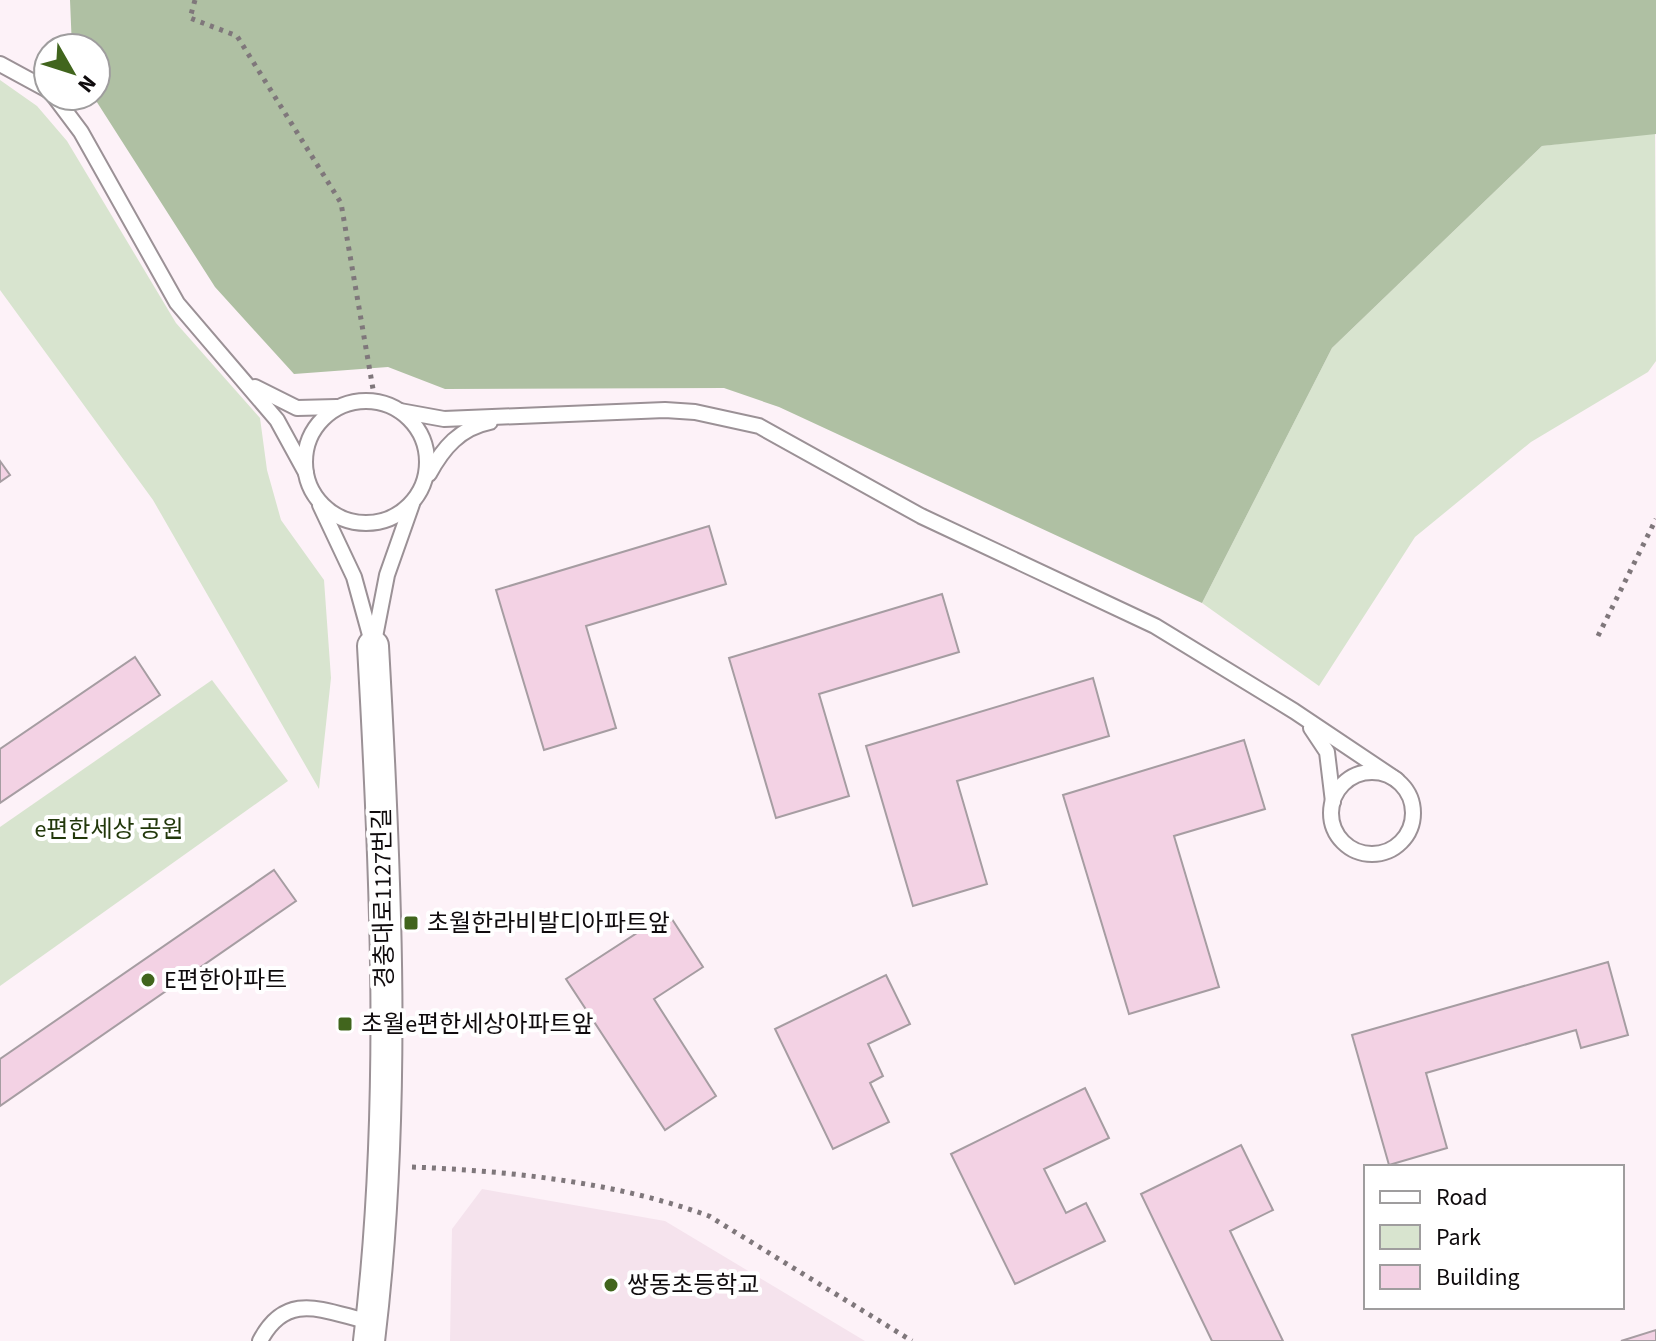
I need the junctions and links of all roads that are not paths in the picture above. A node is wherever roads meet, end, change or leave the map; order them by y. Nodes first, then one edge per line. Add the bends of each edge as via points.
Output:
1 (0, 64) edge
2 (32, 81) edge
3 (66, 112) edge
4 (245, 381) junction
5 (341, 406) junction
6 (400, 411) junction
7 (510, 418) junction
8 (306, 473) junction
9 (423, 484) junction
10 (313, 492) junction
11 (413, 502) junction
12 (373, 646) junction
13 (1294, 711) junction
14 (1397, 780) junction
15 (1333, 802) junction
16 (370, 1331) edge
17 (260, 1341) edge

1 - 2 lane
3 - 4 lane via 177,303
4 - 5 lane via 297,408
4 - 8 lane via 282,427
5 - 6 lane via 361,401
5 - 8 lane via 312,434
6 - 7 lane via 444,419
6 - 9 lane via 425,444
7 - 9 lane via 457,436
7 - 13 lane via 665,410 759,426 921,516 1155,626
8 - 10 lane
9 - 11 lane
10 - 11 lane via 325,507 360,523 380,522
10 - 12 lane via 354,577
11 - 12 lane via 387,575
12 - 16 street, 경충대로1127번길 via 382,811 383,1166 380,1258
13 - 14 lane
13 - 15 lane via 1327,752
14 - 15 lane via 1386,774 1360,774 1339,789
14 - 15 lane via 1411,801 1411,826 1394,847 1381,853 1353,850 1342,841 1335,830
16 - 17 lane via 301,1307 284,1310

